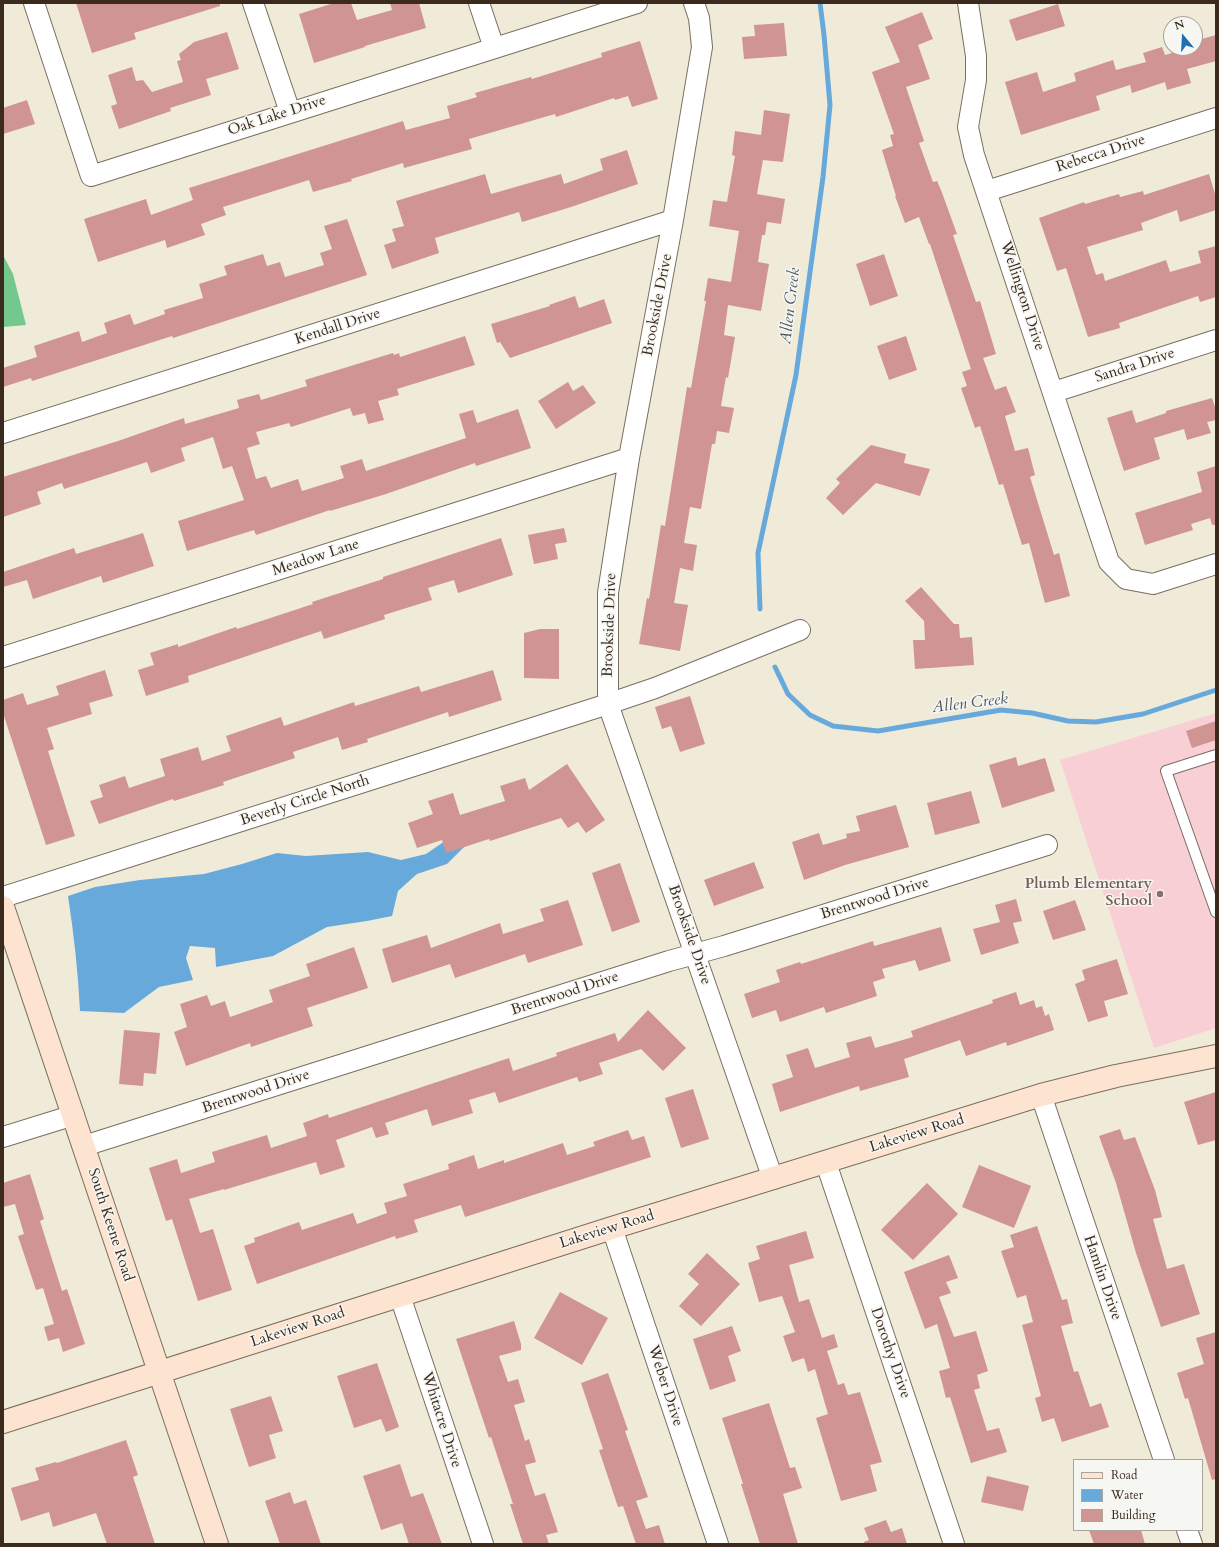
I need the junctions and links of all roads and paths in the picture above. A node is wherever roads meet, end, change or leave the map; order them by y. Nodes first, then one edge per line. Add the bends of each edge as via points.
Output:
1 (34, 3) edge
2 (253, 3) edge
3 (479, 3) edge
4 (637, 3) edge
5 (694, 3) edge
6 (968, 3) edge
7 (494, 48) junction
8 (290, 112) junction
9 (1216, 118) edge
10 (987, 191) junction
11 (673, 220) junction
12 (1216, 340) edge
13 (1054, 392) junction
14 (3, 433) edge
15 (629, 458) junction
16 (1216, 564) edge
17 (800, 630) dead end
18 (3, 657) edge
19 (608, 704) junction
20 (1216, 755) edge
21 (1047, 845) dead end
22 (3, 897) edge
23 (3, 907) edge
24 (1216, 912) edge
25 (695, 954) junction
26 (1216, 1056) edge
27 (1041, 1095) junction
28 (74, 1115) junction
29 (3, 1137) edge
30 (84, 1146) junction
31 (826, 1163) junction
32 (773, 1179) junction
33 (612, 1228) junction
34 (400, 1296) junction
35 (159, 1373) junction
36 (3, 1422) edge
37 (1164, 1459) edge
38 (1187, 1531) edge
39 (217, 1544) edge
40 (483, 1544) edge
41 (718, 1544) edge
42 (954, 1544) edge
43 (1192, 1544) edge

1 - 8 street, Oak Lake Drive via 91,176
2 - 8 street
3 - 7 street
4 - 7 street, Oak Lake Drive
5 - 11 street, Brookside Drive via 699,18 702,46
6 - 10 street, Wellington Drive via 976,56 976,80 968,126 974,155
7 - 8 street, Oak Lake Drive
9 - 10 street, Rebecca Drive
10 - 13 street, Wellington Drive
11 - 14 street, Kendall Drive
11 - 15 street, Brookside Drive
12 - 13 street, Sandra Drive
13 - 16 street, Wellington Drive via 1109,562 1126,579 1153,584
15 - 18 street, Meadow Lane
15 - 19 street, Brookside Drive via 608,593
17 - 19 street, Beverly Circle North
19 - 22 street, Beverly Circle North
19 - 25 street, Brookside Drive
20 - 24 lane via 1166,771
21 - 25 street, Brentwood Drive
23 - 28 street, South Keene Road
25 - 30 street, Brentwood Drive
25 - 32 street, Brookside Drive
26 - 27 street, Lakeview Road via 1116,1076
27 - 31 street, Lakeview Road
27 - 37 street, Hamlin Drive
28 - 29 street
28 - 30 street, South Keene Road
30 - 35 street, South Keene Road
31 - 32 street, Lakeview Road
31 - 42 street, Dorothy Drive
32 - 33 street, Lakeview Road
33 - 34 street, Lakeview Road
33 - 41 street, Weber Drive
34 - 35 street, Lakeview Road
34 - 40 street, Whitacre Drive
35 - 36 street, Lakeview Road
35 - 39 street, South Keene Road
38 - 43 street

